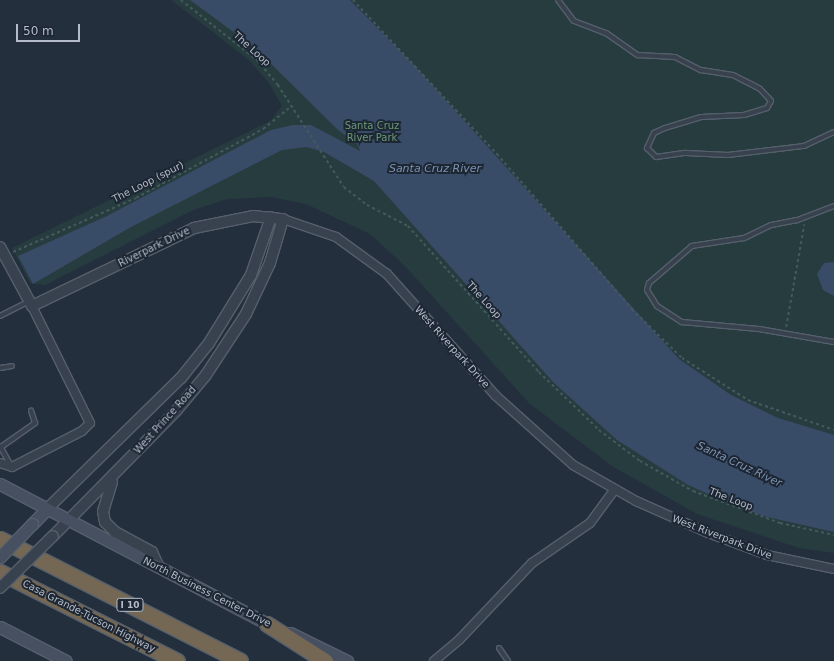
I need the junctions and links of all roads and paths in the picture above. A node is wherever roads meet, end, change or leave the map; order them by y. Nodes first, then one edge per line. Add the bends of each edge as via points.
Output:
1 (181, 0) edge
2 (353, 0) edge
3 (558, 0) edge
4 (290, 107) junction
5 (834, 132) edge
6 (834, 206) edge
7 (806, 217) junction
8 (271, 218) junction
9 (283, 219) junction
10 (3, 252) edge
11 (31, 303) junction
12 (0, 316) edge
13 (785, 334) junction
14 (834, 342) edge
15 (12, 366) dead end
16 (0, 368) edge
17 (31, 411) dead end
18 (834, 430) edge
19 (0, 447) edge
20 (0, 463) edge
21 (12, 467) junction
22 (116, 472) junction
23 (0, 484) edge
24 (615, 489) junction
25 (47, 509) junction
26 (69, 520) junction
27 (834, 535) edge
28 (0, 539) edge
29 (0, 557) edge
30 (159, 568) junction
31 (834, 569) edge
32 (0, 572) edge
33 (0, 588) edge
34 (267, 624) junction
35 (0, 627) edge
36 (499, 648) dead end
37 (66, 661) edge
38 (177, 661) edge
39 (240, 661) edge
40 (325, 661) edge
41 (347, 661) edge
42 (434, 661) edge
43 (508, 661) edge

1 - 4 path, The Loop via 257,60
2 - 18 path via 492,148 637,314 682,358 748,400
3 - 5 lane via 574,21 606,33 638,55 675,57 701,70 734,75 760,89 771,101 767,108 744,115 701,118 654,133 647,148 656,157 686,153 728,155 804,146
4 - 10 path, The Loop (spur) via 264,129 136,198
4 - 27 path, The Loop via 326,164 356,198 408,226 568,402 640,461 693,491 736,509
6 - 7 lane
7 - 13 path
7 - 13 lane via 771,225 744,238 692,246 648,283 647,290 657,306 682,322
8 - 9 street, Riverpark Drive
8 - 11 street, Riverpark Drive via 229,218 194,228
8 - 25 street, West Prince Road via 251,275 209,343 181,378
9 - 22 street, West Prince Road via 270,263 242,320 206,375
9 - 24 street, West Riverpark Drive via 320,230 359,251 387,274 495,395 573,464
10 - 11 street
11 - 12 lane
11 - 21 street via 90,423 82,431
13 - 14 lane
15 - 16 lane
17 - 19 lane via 35,423
19 - 21 lane
20 - 21 street
22 - 26 street, West Prince Road
22 - 30 street via 106,492 105,522 115,532 152,552
23 - 25 main road, North Business Center Drive
24 - 31 street, West Riverpark Drive via 656,511 767,555
24 - 42 street via 590,523 532,563 459,640
25 - 26 main road, North Business Center Drive
25 - 29 main road, West Prince Road, bridge
26 - 30 main road, North Business Center Drive
26 - 33 street, West Prince Road, bridge
28 - 39 highway, I 10
30 - 34 main road, North Business Center Drive
32 - 38 highway, Casa Grande-Tucson Highway
34 - 40 highway
34 - 41 main road, North Business Center Drive
35 - 37 main road
36 - 43 lane

